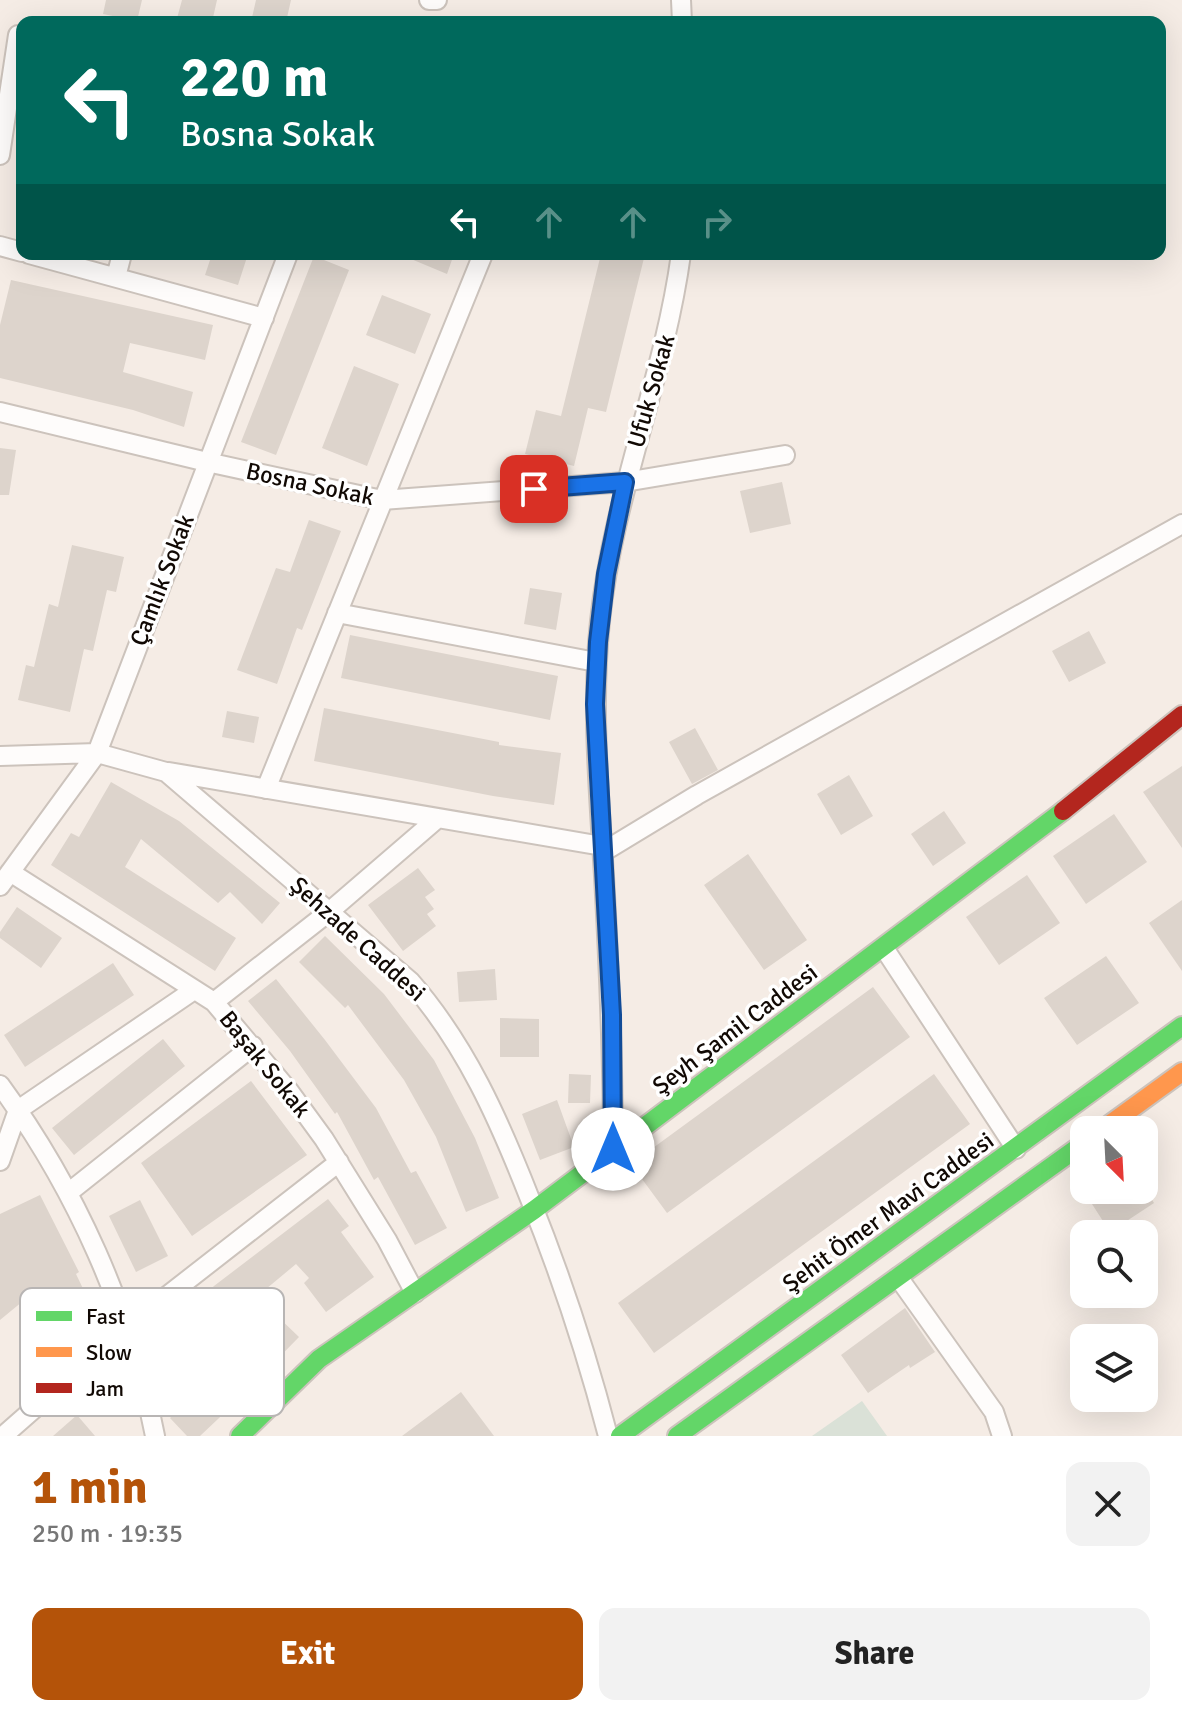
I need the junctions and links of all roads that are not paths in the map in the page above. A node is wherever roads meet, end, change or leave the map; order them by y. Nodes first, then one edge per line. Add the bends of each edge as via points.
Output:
1 (429, 0) edge
2 (437, 0) edge
3 (13, 34) edge
4 (0, 155) edge
5 (52, 260) edge
6 (120, 260) edge
7 (286, 260) edge
8 (481, 260) edge
9 (680, 260) edge
10 (116, 277) junction
11 (264, 318) junction
12 (0, 412) edge
13 (785, 455) dead end
14 (207, 462) junction
15 (625, 482) junction
16 (382, 500) junction
17 (1182, 524) edge
18 (337, 613) junction
19 (596, 662) junction
20 (1182, 715) edge
21 (97, 753) junction
22 (0, 756) edge
23 (166, 772) junction
24 (266, 789) junction
25 (438, 818) junction
26 (602, 849) junction
27 (5, 879) edge
28 (330, 911) junction
29 (884, 948) junction
30 (194, 990) junction
31 (214, 1002) junction
32 (1182, 1026) edge
33 (253, 1046) junction
34 (1182, 1072) edge
35 (0, 1085) edge
36 (18, 1110) junction
37 (1121, 1116) edge
38 (613, 1149) junction
39 (1016, 1149) junction
40 (1070, 1153) edge
41 (0, 1161) edge
42 (339, 1162) junction
43 (68, 1193) junction
44 (534, 1210) junction
45 (898, 1277) junction
46 (110, 1288) edge
47 (177, 1288) edge
48 (415, 1293) junction
49 (284, 1393) edge
50 (26, 1416) edge
51 (150, 1416) edge
52 (261, 1416) edge
53 (3, 1436) edge
54 (155, 1436) edge
55 (240, 1436) edge
56 (608, 1436) edge
57 (620, 1436) edge
58 (677, 1436) edge
59 (1002, 1436) edge

1 - 2 street
3 - 4 street
5 - 10 street
6 - 10 street
7 - 11 street, Çamlık Sokak
8 - 16 street
9 - 15 street, Ufuk Sokak via 667,339
10 - 11 street
11 - 14 street, Çamlık Sokak
12 - 14 street, Bosna Sokak
13 - 15 street, Bosna Sokak
14 - 16 street, Bosna Sokak
14 - 21 street, Çamlık Sokak
15 - 16 street, Bosna Sokak
15 - 19 street, Ufuk Sokak via 606,574
16 - 18 street
17 - 26 street
18 - 19 street
18 - 24 street
19 - 26 street, Ufuk Sokak
20 - 29 main road, Şeyh Şamil Caddesi
21 - 22 street, Şehzade Caddesi
21 - 23 street, Şehzade Caddesi
21 - 27 street, Çamlık Sokak
23 - 24 street
23 - 28 street, Şehzade Caddesi
24 - 25 street
25 - 26 street
25 - 28 street
26 - 38 street, Ufuk Sokak
27 - 30 street, Başak Sokak
28 - 31 street
28 - 44 street, Şehzade Caddesi via 400,972 443,1021 495,1112
29 - 38 main road, Şeyh Şamil Caddesi
29 - 39 street
30 - 31 street, Başak Sokak
30 - 36 street
31 - 33 street, Başak Sokak
32 - 39 main road, Şehit Ömer Mavi Caddesi
33 - 42 street, Başak Sokak
33 - 43 street
34 - 37 main road
35 - 36 street
36 - 41 street
36 - 43 street
38 - 44 main road, Şeyh Şamil Caddesi
39 - 57 main road, Şehit Ömer Mavi Caddesi
40 - 45 main road
42 - 47 street
42 - 48 street, Başak Sokak
43 - 46 street
44 - 48 main road, Şeyh Şamil Caddesi
44 - 56 street, Şehzade Caddesi via 574,1317
45 - 58 main road
45 - 59 street via 994,1412
48 - 49 main road, Şeyh Şamil Caddesi via 319,1359
50 - 53 street
51 - 54 street
52 - 55 main road, Şeyh Şamil Caddesi

